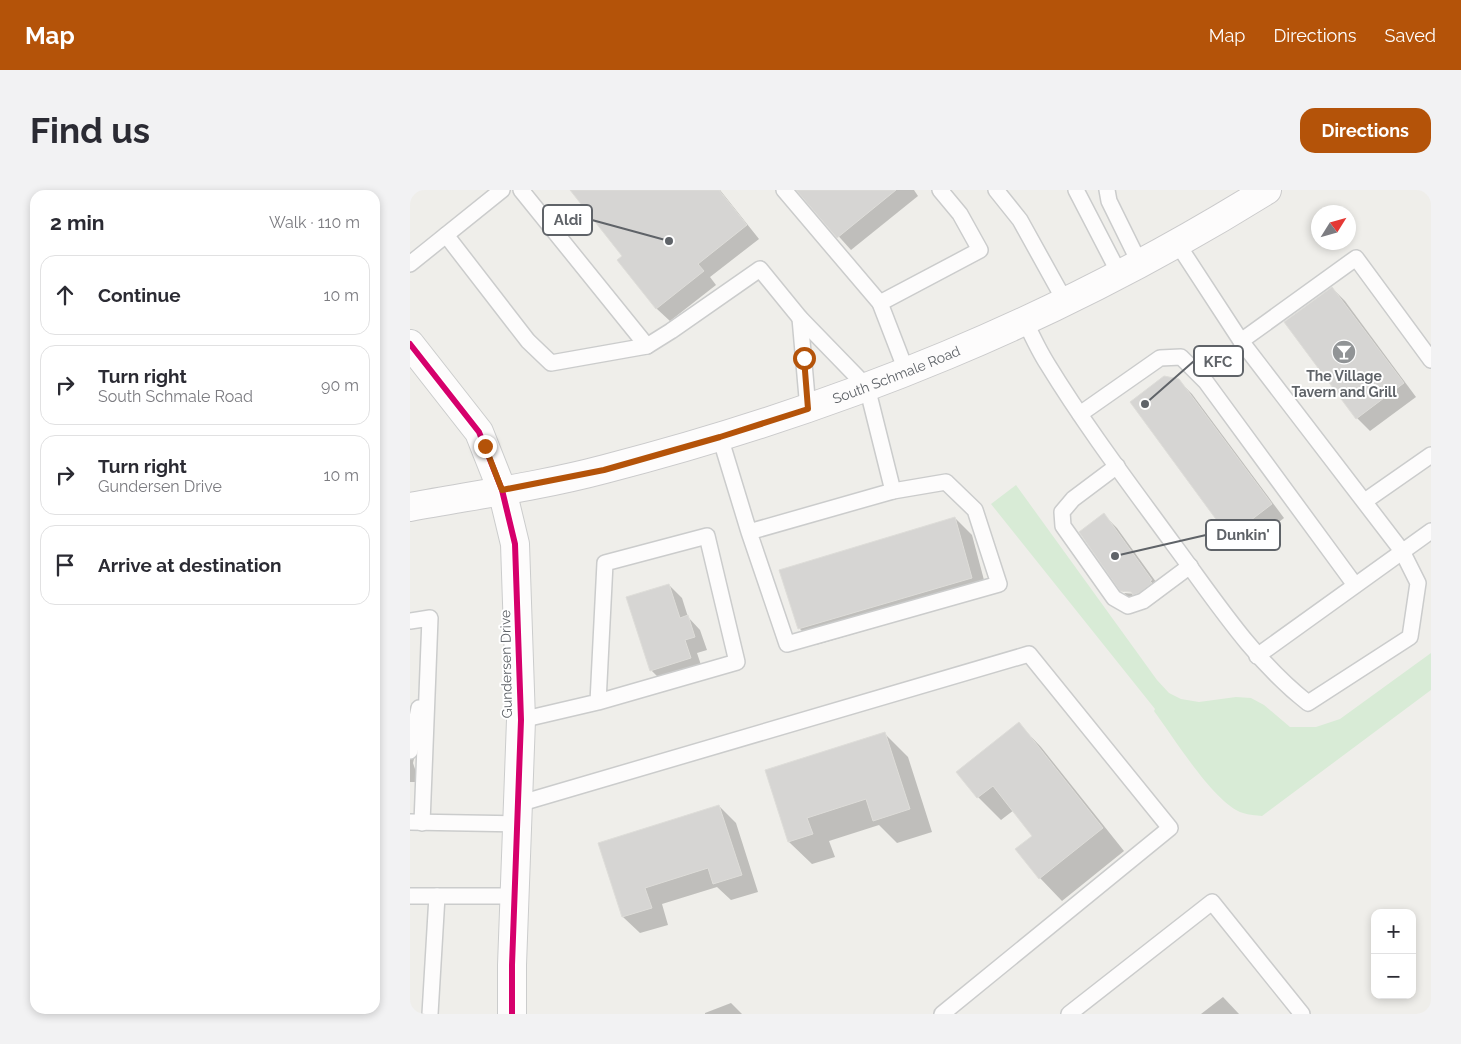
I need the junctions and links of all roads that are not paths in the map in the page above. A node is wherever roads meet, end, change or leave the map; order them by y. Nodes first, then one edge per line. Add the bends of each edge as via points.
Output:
1 (502, 190) edge
2 (521, 190) edge
3 (784, 190) edge
4 (940, 190) edge
5 (996, 190) edge
6 (1076, 190) edge
7 (1107, 190) edge
8 (1266, 190) edge
9 (446, 235) junction
10 (1177, 244) junction
11 (410, 264) edge
12 (1130, 269) junction
13 (1066, 302) junction
14 (880, 303) junction
15 (800, 318) junction
16 (1025, 321) junction
17 (1241, 341) junction
18 (646, 346) junction
19 (415, 358) edge
20 (1431, 360) edge
21 (907, 373) junction
22 (867, 387) junction
23 (808, 409) junction
24 (1080, 414) junction
25 (720, 437) junction
26 (1431, 456) edge
27 (1117, 466) junction
28 (502, 490) junction
29 (893, 491) junction
30 (1365, 502) junction
31 (410, 507) edge
32 (1431, 531) edge
33 (749, 532) junction
34 (1402, 551) junction
35 (1190, 566) junction
36 (1355, 585) junction
37 (410, 621) edge
38 (1257, 656) junction
39 (427, 669) junction
40 (598, 702) junction
41 (520, 720) junction
42 (410, 751) edge
43 (517, 814) junction
44 (416, 822) edge
45 (410, 896) edge
46 (437, 896) junction
47 (514, 896) junction
48 (1078, 1011) edge
49 (430, 1014) edge
50 (512, 1014) edge
51 (942, 1014) edge
52 (1302, 1014) edge

1 - 9 lane
2 - 18 lane
3 - 14 lane
4 - 14 lane via 960,214 980,250
5 - 13 lane via 1020,220
6 - 12 lane
7 - 12 lane
8 - 10 main road, South Schmale Road
9 - 11 lane
9 - 18 lane via 528,341 551,363
10 - 12 main road, South Schmale Road
10 - 17 lane
12 - 13 main road, South Schmale Road
13 - 16 main road, South Schmale Road
14 - 21 lane
15 - 18 lane via 760,269
15 - 22 lane
15 - 23 lane
16 - 21 main road, South Schmale Road
16 - 24 lane via 1047,364
17 - 20 lane via 1356,258
17 - 30 lane
19 - 28 main road, Gundersen Drive via 479,432
21 - 22 main road, South Schmale Road
22 - 23 main road, South Schmale Road
22 - 29 lane
23 - 25 main road, South Schmale Road
24 - 27 lane
24 - 36 lane via 1160,358 1181,357 1206,382
25 - 28 main road, South Schmale Road via 604,470
25 - 33 lane
26 - 30 lane
27 - 35 lane
27 - 35 lane via 1073,499 1062,512 1063,526 1114,598 1128,606 1143,601
28 - 31 main road, South Schmale Road
28 - 41 main road, Gundersen Drive via 515,544
29 - 33 lane
29 - 33 lane via 946,482 975,510 999,584 788,644
30 - 34 lane
32 - 34 lane
34 - 36 lane
34 - 38 lane via 1418,583 1410,637 1308,703 1285,686
35 - 38 lane
36 - 38 lane
37 - 39 lane via 430,618
39 - 42 lane
39 - 44 lane
40 - 40 lane via 738,662 707,536 605,563
40 - 41 lane
41 - 43 main road, Gundersen Drive
43 - 44 lane
43 - 47 main road, Gundersen Drive
43 - 51 lane via 1029,654 1170,828
45 - 46 lane
46 - 47 lane
46 - 49 lane
47 - 50 main road, Gundersen Drive
48 - 52 lane via 1212,902

